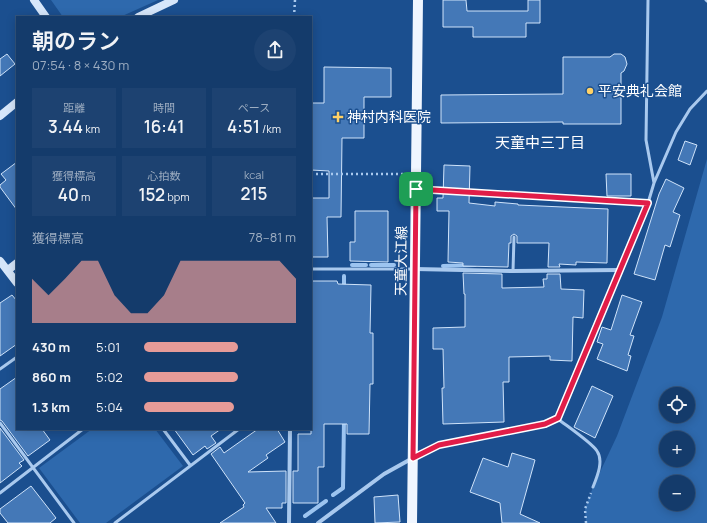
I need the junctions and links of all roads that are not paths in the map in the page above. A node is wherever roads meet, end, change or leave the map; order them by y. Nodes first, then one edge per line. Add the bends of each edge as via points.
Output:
1 (34, 0) edge
2 (174, 0) edge
3 (418, 0) edge
4 (648, 0) edge
5 (45, 16) edge
6 (140, 16) edge
7 (707, 91) edge
8 (16, 103) edge
9 (0, 116) edge
10 (654, 183) junction
11 (514, 237) dead end
12 (0, 260) edge
13 (16, 264) edge
14 (312, 269) edge
15 (415, 269) junction
16 (8, 270) junction
17 (620, 270) junction
18 (513, 271) junction
19 (16, 282) edge
20 (16, 357) edge
21 (0, 369) edge
22 (558, 418) junction
23 (0, 423) edge
24 (82, 430) edge
25 (164, 430) edge
26 (238, 430) edge
27 (290, 430) edge
28 (413, 458) junction
29 (190, 465) junction
30 (32, 468) junction
31 (593, 487) road end
32 (0, 493) edge
33 (74, 523) edge
34 (115, 523) edge
35 (289, 523) edge
36 (318, 523) edge
37 (412, 523) edge

1 - 5 street
2 - 6 street
3 - 15 main road, 天童大江線
4 - 10 lane via 646,140
7 - 10 lane via 690,109 676,132
8 - 9 street
10 - 17 lane
11 - 18 lane
12 - 16 street
13 - 16 street
14 - 15 lane
15 - 18 street
15 - 28 main road, 天童大江線
16 - 19 street
17 - 18 street
17 - 22 lane
20 - 21 lane
22 - 28 lane via 545,424 439,445
22 - 31 lane via 598,451 599,469
23 - 30 lane
24 - 30 lane
25 - 29 lane
26 - 29 lane
27 - 35 street
28 - 36 street via 384,474
28 - 37 main road, 天童大江線
29 - 34 lane
30 - 32 lane
30 - 33 lane

